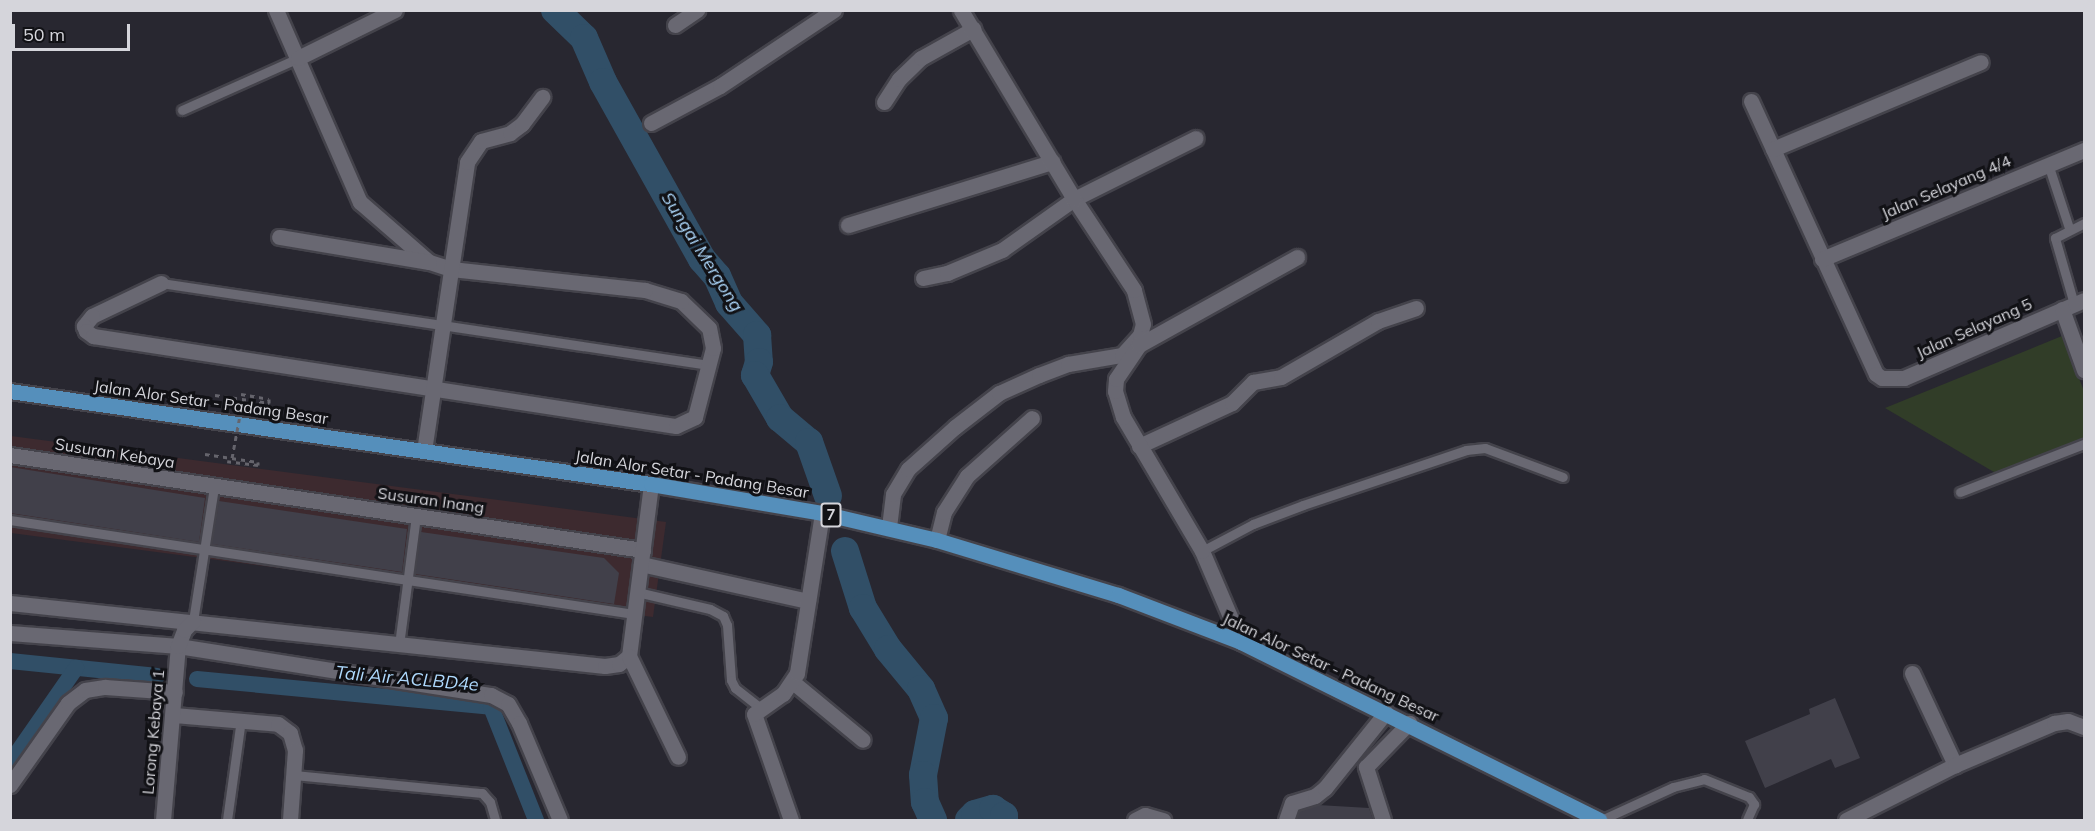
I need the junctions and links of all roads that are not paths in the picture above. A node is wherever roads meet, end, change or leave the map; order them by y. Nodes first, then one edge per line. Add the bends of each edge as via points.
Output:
1 (276, 10) edge
2 (395, 10) edge
3 (698, 10) edge
4 (834, 10) edge
5 (961, 10) edge
6 (675, 25) dead end
7 (973, 29) junction
8 (298, 58) junction
9 (1981, 62) dead end
10 (542, 97) dead end
11 (1751, 101) dead end
12 (884, 102) dead end
13 (182, 110) dead end
14 (651, 123) dead end
15 (1196, 138) dead end
16 (1773, 149) junction
17 (2085, 150) edge
18 (1052, 162) junction
19 (2048, 164) junction
20 (1074, 199) junction
21 (2085, 223) edge
22 (848, 225) dead end
23 (2069, 228) junction
24 (279, 237) dead end
25 (1297, 257) dead end
26 (1822, 258) junction
27 (429, 262) junction
28 (451, 269) junction
29 (923, 278) dead end
30 (161, 283) joint
31 (2073, 304) edge
32 (1416, 308) dead end
33 (442, 328) junction
34 (1122, 355) junction
35 (709, 365) junction
36 (2085, 370) edge
37 (1116, 379) junction
38 (433, 387) junction
39 (10, 391) edge
40 (1032, 418) dead end
41 (2085, 444) edge
42 (1139, 446) junction
43 (424, 451) junction
44 (10, 455) edge
45 (1563, 477) dead end
46 (651, 484) junction
47 (214, 487) junction
48 (1960, 492) dead end
49 (822, 513) junction
50 (416, 516) junction
51 (10, 520) edge
52 (889, 527) junction
53 (937, 540) junction
54 (205, 550) junction
55 (1202, 551) junction
56 (642, 557) junction
57 (408, 581) junction
58 (638, 592) junction
59 (808, 601) junction
60 (10, 603) edge
61 (634, 614) junction
62 (193, 621) junction
63 (10, 633) edge
64 (1241, 642) junction
65 (399, 645) junction
66 (178, 646) junction
67 (629, 656) junction
68 (1912, 673) dead end
69 (794, 683) junction
70 (175, 692) junction
71 (759, 707) junction
72 (1386, 712) junction
73 (174, 715) junction
74 (241, 719) junction
75 (1409, 723) junction
76 (2085, 726) edge
77 (863, 740) dead end
78 (678, 757) dead end
79 (1955, 765) junction
80 (294, 775) junction
81 (10, 785) edge
82 (163, 820) edge
83 (227, 820) edge
84 (290, 820) edge
85 (495, 820) edge
86 (560, 820) edge
87 (791, 820) edge
88 (1135, 820) edge
89 (1163, 820) edge
90 (1286, 820) edge
91 (1383, 820) edge
92 (1600, 820) edge
93 (1747, 820) edge
94 (1846, 820) edge

1 - 8 street
2 - 8 street
3 - 6 street
4 - 14 street via 720,86
5 - 7 street
7 - 12 street via 921,58 898,79
7 - 18 street
8 - 13 lane
8 - 27 street via 360,202
9 - 16 street
10 - 28 street via 522,124 510,133 481,141 471,151
11 - 16 street
15 - 20 street
16 - 26 street
17 - 19 street, Jalan Selayang 4/4
18 - 20 street
18 - 22 street
19 - 23 lane
19 - 26 street, Jalan Selayang 4/4
20 - 29 street via 1002,249 956,270
20 - 34 street via 1134,290 1141,312 1140,335
21 - 23 lane
23 - 31 lane via 2058,233 2054,242
24 - 27 street
25 - 37 street via 1138,345
26 - 31 street, Jalan Selayang 5 via 1876,374 1887,380 1904,378
27 - 28 street
28 - 33 street
28 - 35 street via 645,290 681,301 709,328 713,358
30 - 33 lane
30 - 38 street via 92,316 84,326 86,332
31 - 36 street
32 - 42 street via 1378,321 1281,377 1253,382 1232,403
33 - 35 lane
33 - 38 street
34 - 37 street
34 - 52 street via 1068,364 999,393 908,469 893,494
35 - 38 street via 694,417 676,426
37 - 42 street via 1115,391 1123,417
38 - 43 street
39 - 43 main road, Jalan Alor Setar - Padang Besar / 7
40 - 53 street via 967,476 944,512
41 - 48 lane
42 - 55 street
43 - 46 main road, Jalan Alor Setar - Padang Besar / 7
44 - 47 street, Susuran Kebaya
45 - 55 lane via 1485,448 1466,450 1293,509
46 - 49 main road, Jalan Alor Setar - Padang Besar / 7
46 - 56 street
47 - 50 street, Susuran Inang
47 - 54 lane
49 - 52 main road, Jalan Alor Setar - Padang Besar / 7
49 - 59 street
50 - 56 street, Susuran Inang
50 - 57 lane
51 - 54 lane
52 - 53 main road, Jalan Alor Setar - Padang Besar / 7
53 - 64 main road, Jalan Alor Setar - Padang Besar / 7 via 1118,595
54 - 57 lane
54 - 62 lane
55 - 64 street
56 - 58 street
56 - 59 street, Susuran Inang
57 - 61 lane
57 - 65 lane
58 - 61 street
58 - 71 lane via 710,609 723,616 731,680
59 - 69 street
60 - 62 street via 170,622
61 - 67 street
62 - 65 street
62 - 66 street via 184,630
63 - 66 street
64 - 72 main road, Jalan Alor Setar - Padang Besar / 7
65 - 67 street via 605,666 620,664
66 - 70 street, Lorong Kebaya 1
66 - 86 street via 491,695 508,704 519,723
67 - 78 street
68 - 79 street
69 - 71 street
69 - 77 street
70 - 73 street, Lorong Kebaya 1
70 - 81 street via 105,687 85,690 68,703
71 - 87 street via 754,714 756,725
72 - 75 main road, Jalan Alor Setar - Padang Besar / 7
72 - 90 street via 1325,788 1315,796 1292,803
73 - 74 street
73 - 82 street, Lorong Kebaya 1
74 - 80 street via 278,724 290,733 295,750
74 - 83 lane
75 - 91 street via 1366,767
75 - 92 main road, Jalan Alor Setar - Padang Besar / 7
76 - 79 street via 2068,720 2054,723
79 - 94 street
80 - 84 street
80 - 85 lane via 482,793 490,802
88 - 89 street via 1145,815
92 - 93 lane via 1673,787 1704,779 1749,797 1754,804

